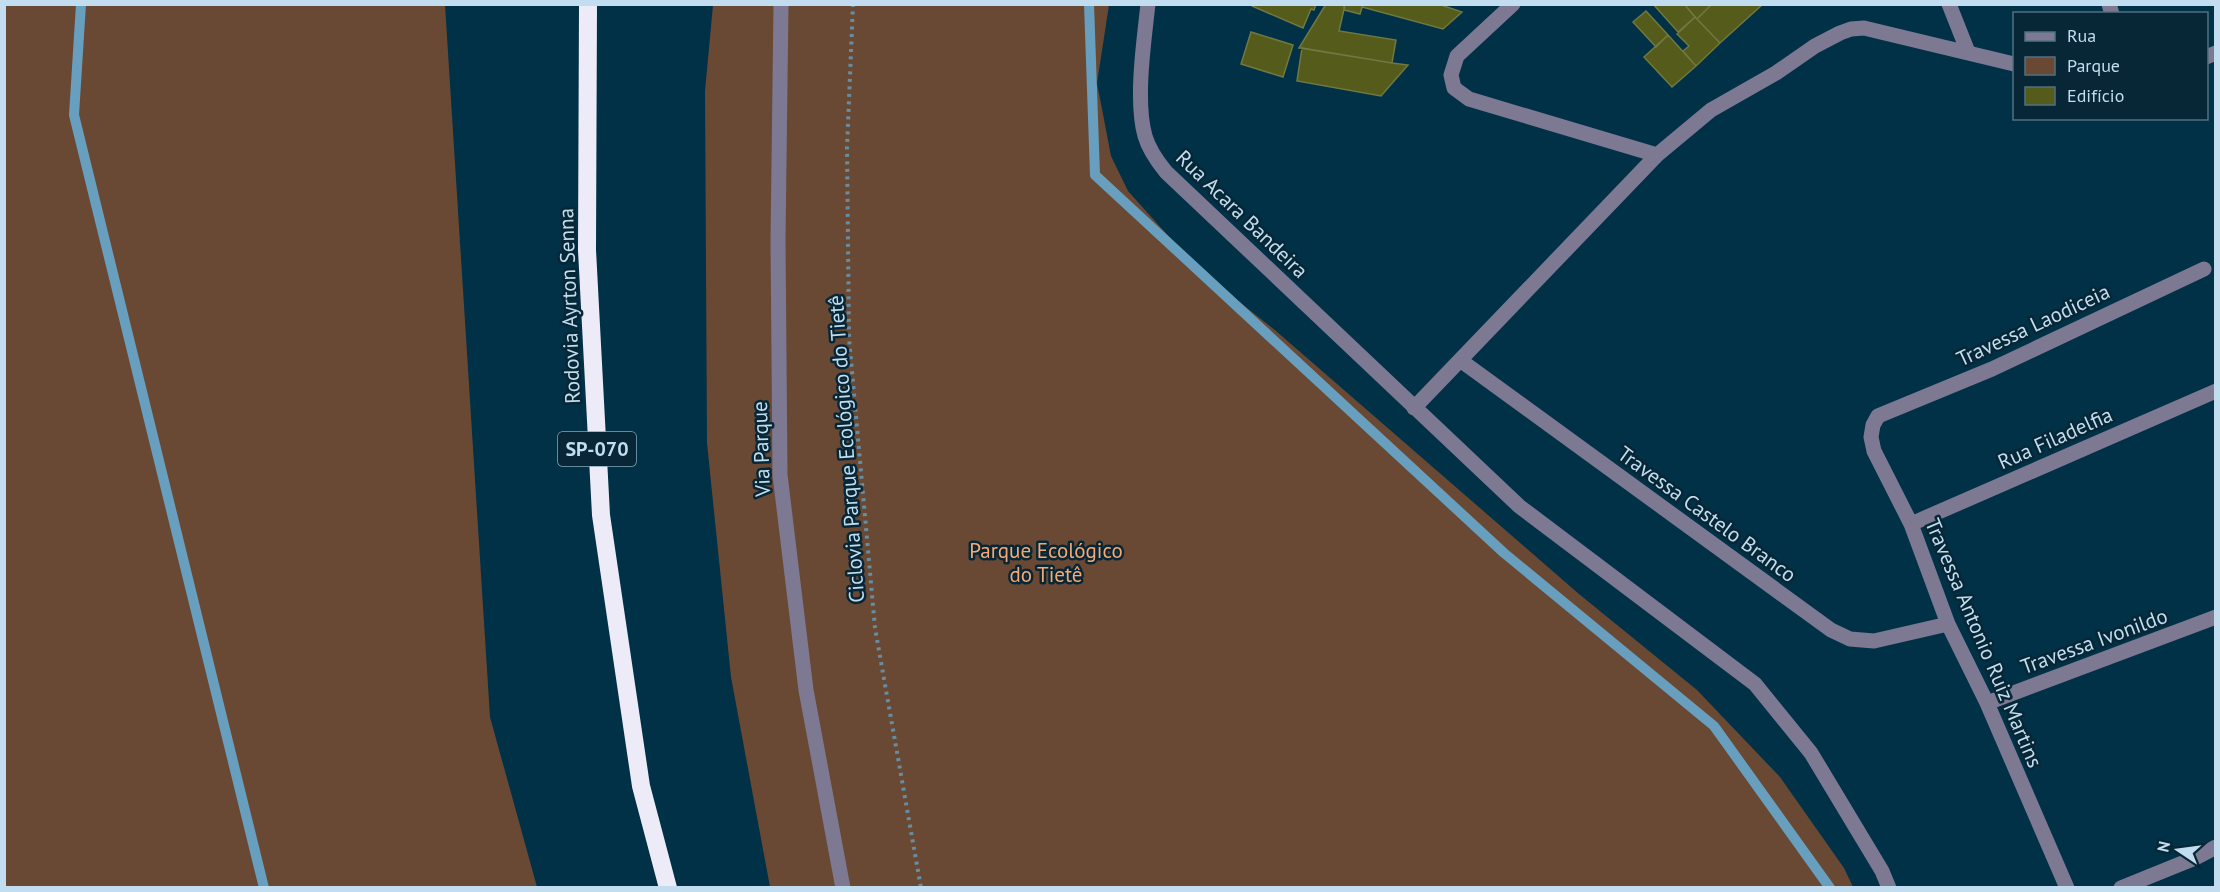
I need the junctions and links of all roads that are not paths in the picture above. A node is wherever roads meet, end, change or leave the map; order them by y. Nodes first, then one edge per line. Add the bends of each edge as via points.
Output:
1 (588, 4) edge
2 (781, 4) edge
3 (1148, 4) edge
4 (1513, 4) edge
5 (1949, 4) edge
6 (1968, 52) junction
7 (2013, 64) edge
8 (1658, 154) junction
9 (2204, 269) dead end
10 (1460, 360) junction
11 (2216, 391) edge
12 (1414, 408) junction
13 (1878, 416) joint
14 (1911, 524) junction
15 (2216, 616) edge
16 (1948, 624) junction
17 (1987, 703) junction
18 (2216, 847) edge
19 (668, 888) edge
20 (843, 888) edge
21 (1889, 888) edge
22 (2067, 888) edge
23 (2121, 888) edge

1 - 19 highway, Rodovia Ayrton Senna / SP-070 via 587,250 601,515 641,786
2 - 20 street, Via Parque via 780,475 806,690
3 - 12 street, Rua Acara Bandeira via 1142,105 1144,135 1154,157
4 - 8 street via 1457,56 1451,75 1454,87 1469,99
5 - 6 street
6 - 7 street
6 - 8 street via 1864,28 1840,33 1711,110
8 - 10 street
9 - 13 street, Travessa Laodiceia via 1992,369
10 - 12 street
10 - 16 street, Travessa Castelo Branco via 1831,630 1850,639 1874,640
11 - 14 street, Rua Filadelfia
12 - 21 street, Rua Acara Bandeira via 1519,506 1755,684 1811,753
13 - 14 street, Travessa Antonio Ruiz Martins via 1871,437 1874,451
14 - 16 street, Travessa Antonio Ruiz Martins
15 - 17 street, Travessa Ivonildo
16 - 17 street, Travessa Antonio Ruiz Martins
17 - 22 street, Travessa Antonio Ruiz Martins
18 - 23 street

